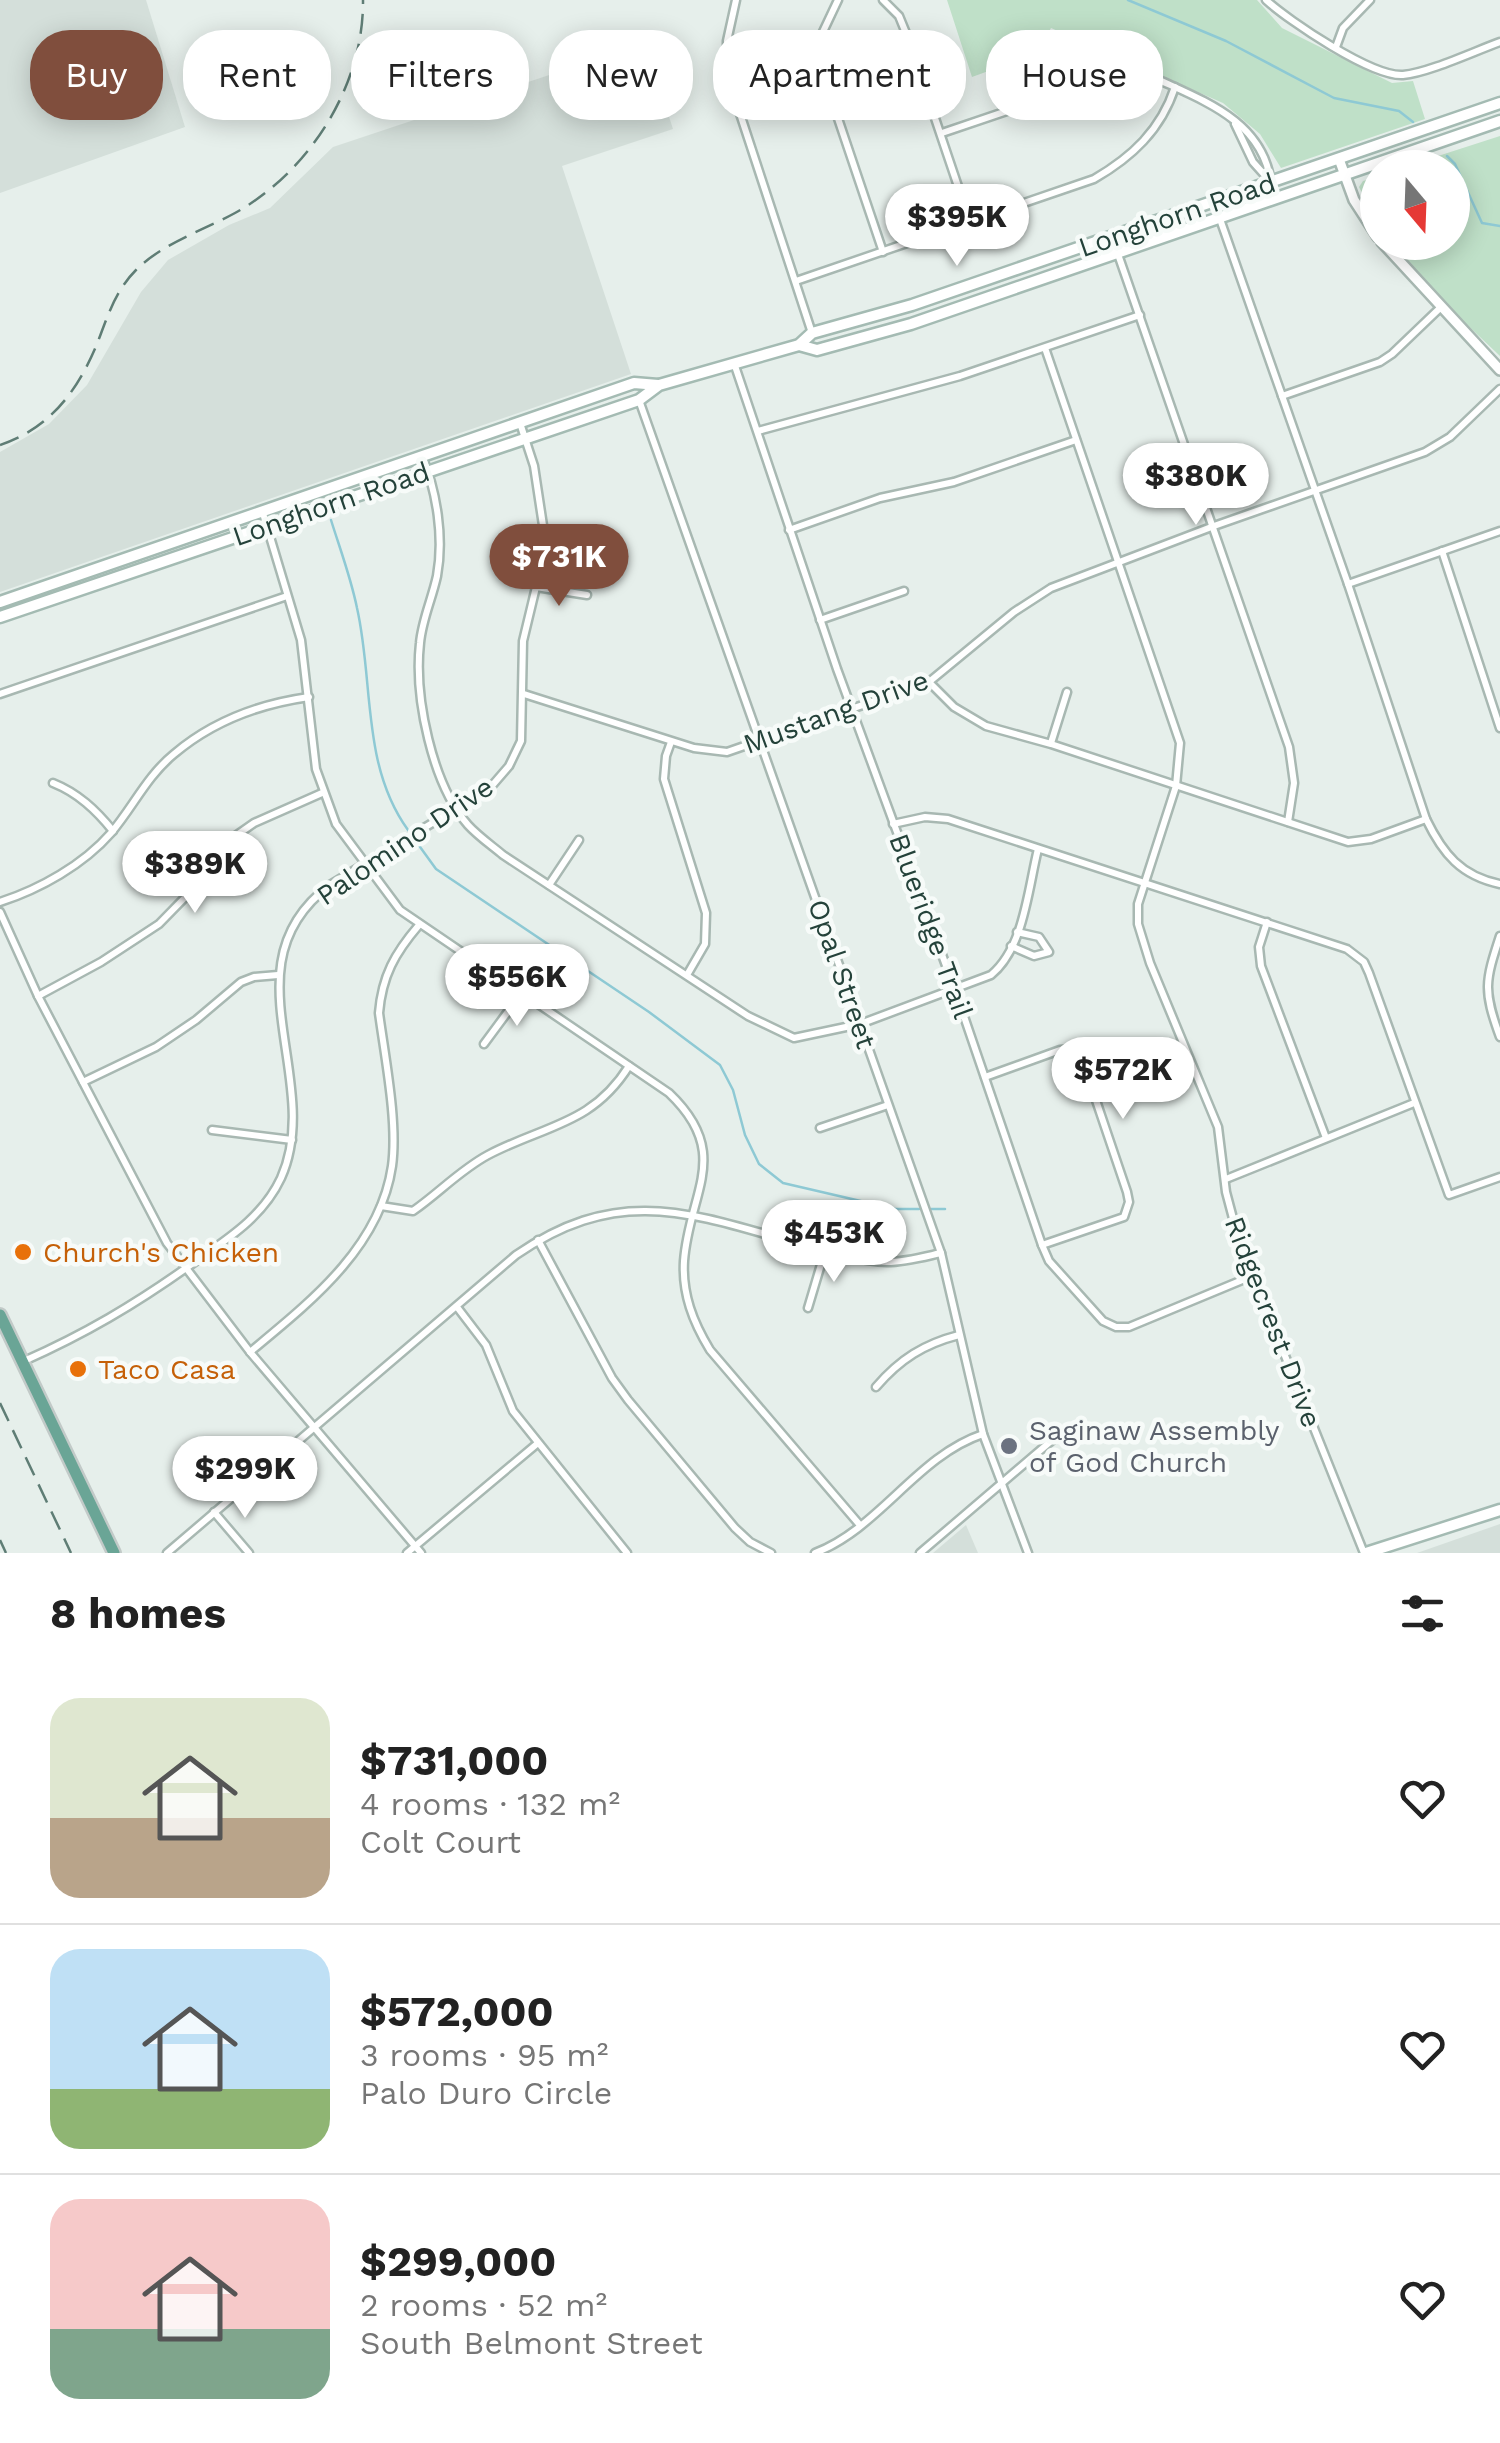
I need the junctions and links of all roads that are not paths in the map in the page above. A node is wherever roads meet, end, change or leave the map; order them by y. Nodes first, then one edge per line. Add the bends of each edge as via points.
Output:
1 (736, 0) edge
2 (838, 0) edge
3 (883, 0) edge
4 (1266, 0) edge
5 (1370, 0) edge
6 (1500, 42) edge
7 (1336, 47) junction
8 (1175, 87) junction
9 (1500, 104) edge
10 (1232, 119) junction
11 (1500, 121) edge
12 (942, 133) junction
13 (1338, 159) junction
14 (1345, 176) junction
15 (1271, 182) junction
16 (1214, 202) junction
17 (1360, 213) edge
18 (1220, 218) junction
19 (970, 222) junction
20 (1112, 237) junction
21 (883, 252) junction
22 (1118, 253) junction
23 (1398, 260) edge
24 (796, 281) junction
25 (1440, 308) junction
26 (1140, 315) junction
27 (812, 333) junction
28 (799, 345) junction
29 (1045, 348) junction
30 (734, 363) junction
31 (1500, 370) edge
32 (659, 385) junction
33 (1500, 390) edge
34 (1282, 396) junction
35 (639, 400) junction
36 (520, 423) junction
37 (758, 430) junction
38 (523, 438) junction
39 (1076, 440) junction
40 (422, 456) junction
41 (428, 471) junction
42 (1315, 490) junction
43 (262, 510) junction
44 (268, 525) junction
45 (1214, 526) junction
46 (789, 530) junction
47 (1500, 531) edge
48 (1442, 551) junction
49 (1117, 562) junction
50 (1348, 584) junction
51 (536, 588) junction
52 (904, 591) dead end
53 (587, 595) dead end
54 (288, 596) junction
55 (0, 602) edge
56 (0, 618) edge
57 (820, 620) junction
58 (929, 682) junction
59 (1067, 692) dead end
60 (0, 694) edge
61 (524, 694) junction
62 (309, 698) junction
63 (852, 710) junction
64 (1500, 728) edge
65 (760, 740) junction
66 (672, 742) junction
67 (1051, 744) junction
68 (52, 783) dead end
69 (1176, 786) junction
70 (322, 793) junction
71 (457, 810) junction
72 (1426, 819) junction
73 (1288, 822) junction
74 (893, 824) junction
75 (113, 831) junction
76 (579, 840) dead end
77 (1038, 850) junction
78 (365, 863) junction
79 (1145, 882) junction
80 (1500, 884) edge
81 (550, 885) junction
82 (0, 902) edge
83 (0, 912) edge
84 (1267, 922) junction
85 (419, 925) junction
86 (1017, 932) junction
87 (1500, 936) edge
88 (1011, 946) junction
89 (687, 975) junction
90 (278, 976) junction
91 (955, 990) junction
92 (521, 994) junction
93 (38, 996) junction
94 (1497, 1017) edge
95 (860, 1024) junction
96 (1500, 1037) edge
97 (484, 1044) dead end
98 (630, 1066) junction
99 (985, 1077) junction
100 (83, 1082) junction
101 (1414, 1103) junction
102 (888, 1105) junction
103 (820, 1128) dead end
104 (212, 1130) dead end
105 (1326, 1138) junction
106 (292, 1140) junction
107 (1500, 1177) edge
108 (1226, 1179) junction
109 (380, 1206) junction
110 (693, 1216) junction
111 (538, 1240) junction
112 (1042, 1245) junction
113 (825, 1251) junction
114 (940, 1252) junction
115 (184, 1269) junction
116 (1252, 1276) junction
117 (457, 1306) junction
118 (808, 1308) dead end
119 (0, 1314) edge
120 (960, 1334) junction
121 (250, 1352) junction
122 (23, 1362) junction
123 (876, 1387) dead end
124 (314, 1428) junction
125 (1064, 1430) dead end
126 (984, 1434) junction
127 (538, 1443) junction
128 (1000, 1485) junction
129 (1500, 1510) edge
130 (214, 1512) junction
131 (859, 1524) junction
132 (418, 1550) edge
133 (114, 1553) edge
134 (167, 1553) edge
135 (249, 1553) edge
136 (407, 1553) edge
137 (627, 1553) edge
138 (770, 1553) edge
139 (816, 1553) edge
140 (920, 1553) edge
141 (1028, 1553) edge
142 (1365, 1553) edge

1 - 24 street via 727,74
2 - 21 street via 821,36 821,68
3 - 12 street via 904,26
4 - 7 street
5 - 7 street via 1342,28
6 - 7 street via 1401,75
8 - 10 street
8 - 12 street via 1097,54 1060,93
8 - 19 street via 1156,126 1123,161 1075,187
9 - 13 main road, Longhorn Road
10 - 15 street
10 - 15 street via 1260,148
11 - 14 main road, Longhorn Road
12 - 19 street
13 - 14 street
13 - 15 main road, Longhorn Road
14 - 17 street
14 - 18 main road, Longhorn Road
15 - 16 main road, Longhorn Road
16 - 18 street
16 - 20 main road, Longhorn Road
18 - 22 main road, Longhorn Road
18 - 34 street
19 - 21 street
20 - 22 street
20 - 27 main road, Longhorn Road
21 - 24 street
22 - 26 street
22 - 28 main road, Longhorn Road via 910,324 817,350
23 - 25 street
24 - 27 street
25 - 31 street
25 - 34 street via 1380,362
26 - 29 street
26 - 45 street
27 - 28 main road, Longhorn Road
28 - 30 main road, Longhorn Road
29 - 37 street
29 - 39 street, Ridgecrest Drive
30 - 32 main road, Longhorn Road
30 - 37 street, Blueridge Trail
32 - 35 main road, Longhorn Road
32 - 36 main road, Longhorn Road via 634,384
33 - 42 street, Mustang Drive via 1438,446
34 - 42 street
35 - 38 main road, Longhorn Road
35 - 65 street, Opal Street
36 - 38 street, Palomino Drive
36 - 40 main road, Longhorn Road
37 - 46 street, Blueridge Trail
38 - 41 main road, Longhorn Road
38 - 51 street, Palomino Drive via 544,532
39 - 46 street
39 - 49 street, Ridgecrest Drive
40 - 41 street
40 - 43 main road, Longhorn Road
41 - 44 main road, Longhorn Road
41 - 71 street via 439,555 420,644 422,693 429,743
42 - 45 street, Mustang Drive
42 - 50 street
43 - 44 street
43 - 55 main road, Longhorn Road
44 - 54 street
44 - 56 main road, Longhorn Road
45 - 49 street, Mustang Drive
45 - 73 street via 1292,757
46 - 57 street, Blueridge Trail
47 - 48 street
48 - 50 street
48 - 64 street
49 - 58 street, Mustang Drive via 1032,598
49 - 69 street, Ridgecrest Drive via 1177,729
50 - 72 street
51 - 53 street
51 - 61 street, Palomino Drive via 523,641
52 - 57 street
54 - 60 street
54 - 62 street
57 - 63 street, Blueridge Trail
58 - 63 street, Mustang Drive
58 - 67 street via 986,726
59 - 67 street
61 - 66 street, Mustang Drive
61 - 71 street, Palomino Drive via 521,741 509,766
62 - 70 street
62 - 75 street via 256,708 192,740 159,768
63 - 65 street, Mustang Drive
63 - 74 street, Blueridge Trail
65 - 66 street, Mustang Drive via 727,752
65 - 95 street, Opal Street
66 - 89 street via 664,780 706,913 704,944
67 - 69 street
68 - 75 street via 70,790
69 - 73 street
69 - 79 street, Ridgecrest Drive
70 - 78 street
70 - 93 street via 234,837 158,924
71 - 78 street, Palomino Drive
71 - 81 street via 502,855
72 - 73 street via 1358,842
72 - 80 street via 1463,870
74 - 77 street via 948,818
74 - 91 street, Blueridge Trail
75 - 82 street via 57,876
76 - 81 street
77 - 79 street
77 - 86 street
78 - 85 street
78 - 90 street, Palomino Drive via 302,912
79 - 84 street
79 - 108 street, Ridgecrest Drive via 1138,904 1142,941 1218,1127
81 - 89 street
83 - 93 street
84 - 101 street via 1347,949 1364,962
84 - 105 street via 1261,966
85 - 92 street
85 - 109 street via 394,957 380,998 393,1151
86 - 88 street
86 - 88 street via 1038,938 1049,952 1034,956
87 - 94 street via 1486,982
88 - 91 street via 991,976
89 - 95 street via 794,1038
90 - 100 street via 241,982 156,1046
90 - 106 street, Palomino Drive
91 - 95 street
91 - 99 street, Blueridge Trail
92 - 97 street
92 - 98 street
93 - 100 street
94 - 96 street
95 - 102 street, Opal Street
98 - 109 street via 593,1109 485,1157 413,1210
98 - 110 street via 676,1100 697,1131 705,1166
99 - 112 street, Blueridge Trail
99 - 112 street via 1060,1050 1080,1053 1129,1202 1124,1216
100 - 115 street
101 - 105 street
101 - 107 street via 1449,1195
102 - 103 street
102 - 114 street, Opal Street
104 - 106 street
105 - 108 street
106 - 115 street, Palomino Drive via 282,1177 262,1209
108 - 116 street, Ridgecrest Drive
109 - 121 street via 335,1276
110 - 111 street via 611,1212
110 - 113 street
110 - 131 street via 684,1276 701,1336
111 - 117 street
111 - 138 street via 628,1400 735,1528
112 - 116 street, Blueridge Trail via 1048,1262 1116,1327
113 - 114 street via 888,1262
113 - 118 street
114 - 120 street, Opal Street
115 - 121 street
115 - 122 street, Palomino Drive via 108,1321
116 - 142 street, Ridgecrest Drive
117 - 124 street
117 - 127 street
119 - 122 main road
120 - 123 street via 912,1353
120 - 126 street, Opal Street
121 - 124 street
122 - 133 main road
124 - 130 street
124 - 132 street
125 - 128 street
126 - 128 street, Opal Street
126 - 131 street via 955,1445
127 - 132 street
127 - 137 street
128 - 140 street
128 - 141 street, Opal Street
129 - 142 main road
130 - 134 street
130 - 135 street
131 - 139 street
132 - 136 street

